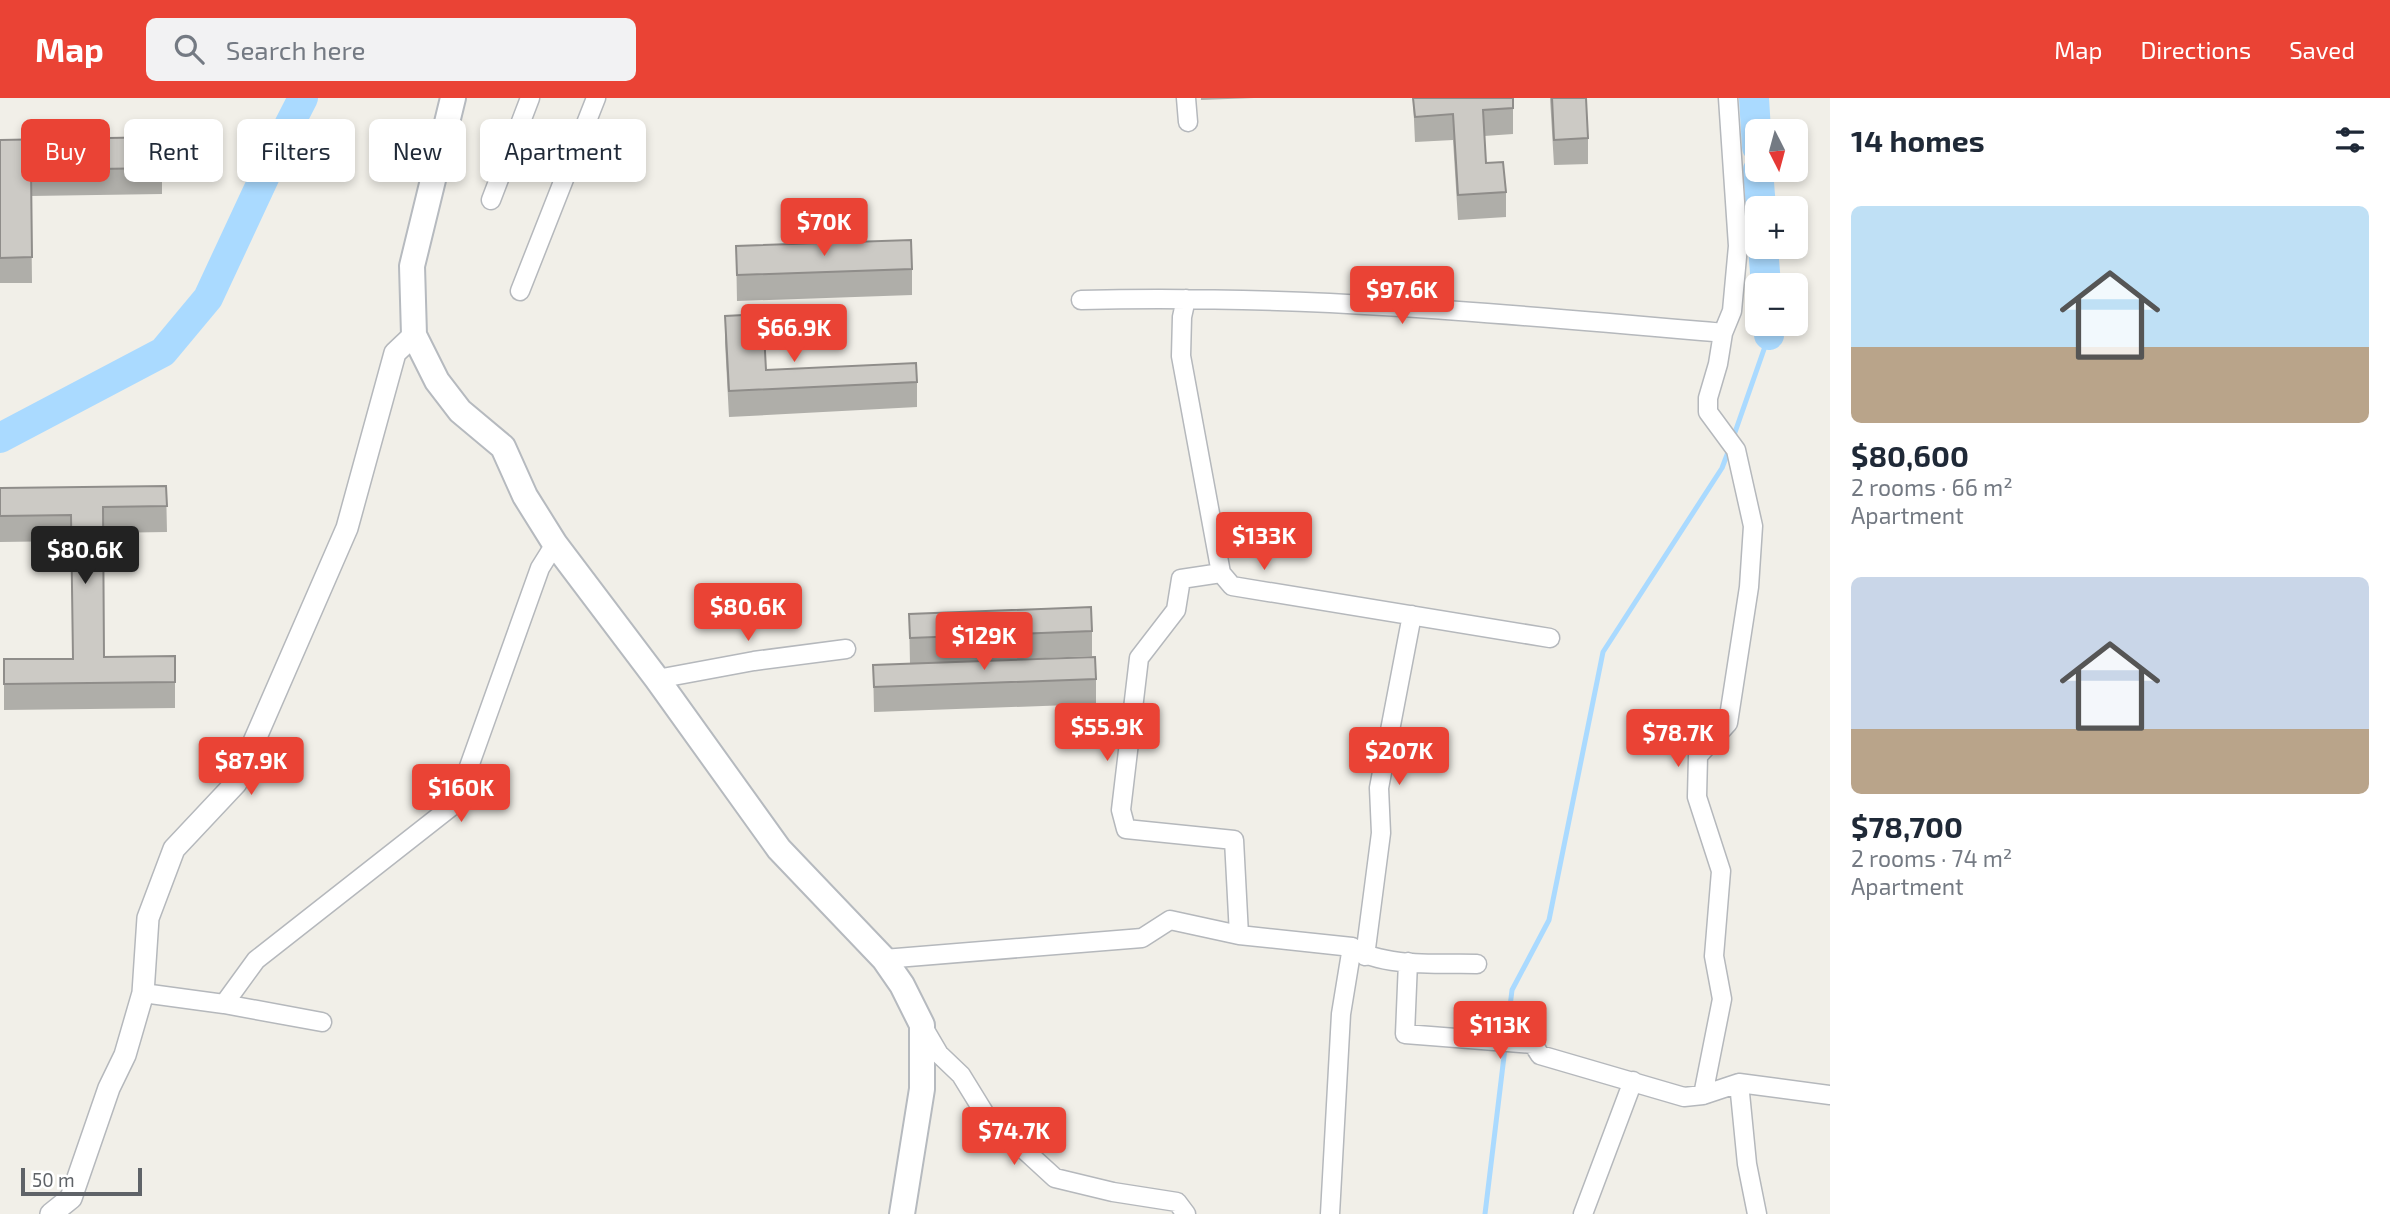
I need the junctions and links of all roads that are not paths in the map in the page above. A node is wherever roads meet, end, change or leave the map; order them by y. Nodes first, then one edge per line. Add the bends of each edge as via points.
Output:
1 (453, 98) edge
2 (530, 98) edge
3 (596, 98) edge
4 (1186, 98) edge
5 (1728, 98) edge
6 (1188, 122) dead end
7 (491, 200) dead end
8 (520, 291) dead end
9 (1186, 299) junction
10 (1081, 300) dead end
11 (1723, 333) junction
12 (414, 335) junction
13 (555, 544) junction
14 (1221, 573) junction
15 (1412, 615) junction
16 (1550, 638) dead end
17 (846, 649) dead end
18 (657, 679) junction
19 (1239, 935) junction
20 (1358, 951) junction
21 (884, 960) junction
22 (1408, 962) junction
23 (1477, 964) dead end
24 (143, 993) junction
25 (224, 1004) junction
26 (322, 1022) dead end
27 (922, 1026) junction
28 (1633, 1080) junction
29 (1739, 1083) junction
30 (1703, 1095) junction
31 (1830, 1095) edge
32 (51, 1214) edge
33 (902, 1214) edge
34 (1186, 1214) edge
35 (1330, 1214) edge
36 (1583, 1214) edge
37 (1757, 1214) edge

1 - 12 main road via 412,266
2 - 7 street
3 - 8 street
4 - 6 street
5 - 11 street via 1738,246 1732,312
9 - 10 street
9 - 11 street via 1475,312
9 - 14 street via 1181,356
11 - 30 street via 1708,412 1736,450 1753,526 1749,587 1728,723 1698,756 1697,797 1721,871 1714,956 1722,999
12 - 13 main road via 437,381 460,411 503,447 525,496
12 - 24 street via 396,353 347,528 236,783 174,849 148,918
13 - 18 main road
13 - 25 street via 540,568 456,803 256,960
14 - 15 street via 1232,586
14 - 19 street via 1181,579 1176,610 1139,658 1121,810 1126,828 1234,840
15 - 16 street
15 - 20 street via 1379,788 1381,833
17 - 18 street
18 - 21 main road via 779,849
19 - 20 street
19 - 21 street via 1170,920 1142,938
20 - 22 street
20 - 35 street via 1341,1014
21 - 27 main road
22 - 23 street
22 - 28 street via 1405,1034 1533,1044 1540,1055
24 - 25 street
24 - 32 street via 125,1055 71,1198
25 - 26 street
27 - 33 main road via 922,1088
27 - 34 street via 985,1114 1055,1178 1177,1202
28 - 30 street via 1684,1097
28 - 36 street
29 - 30 street
29 - 31 street
29 - 37 street

